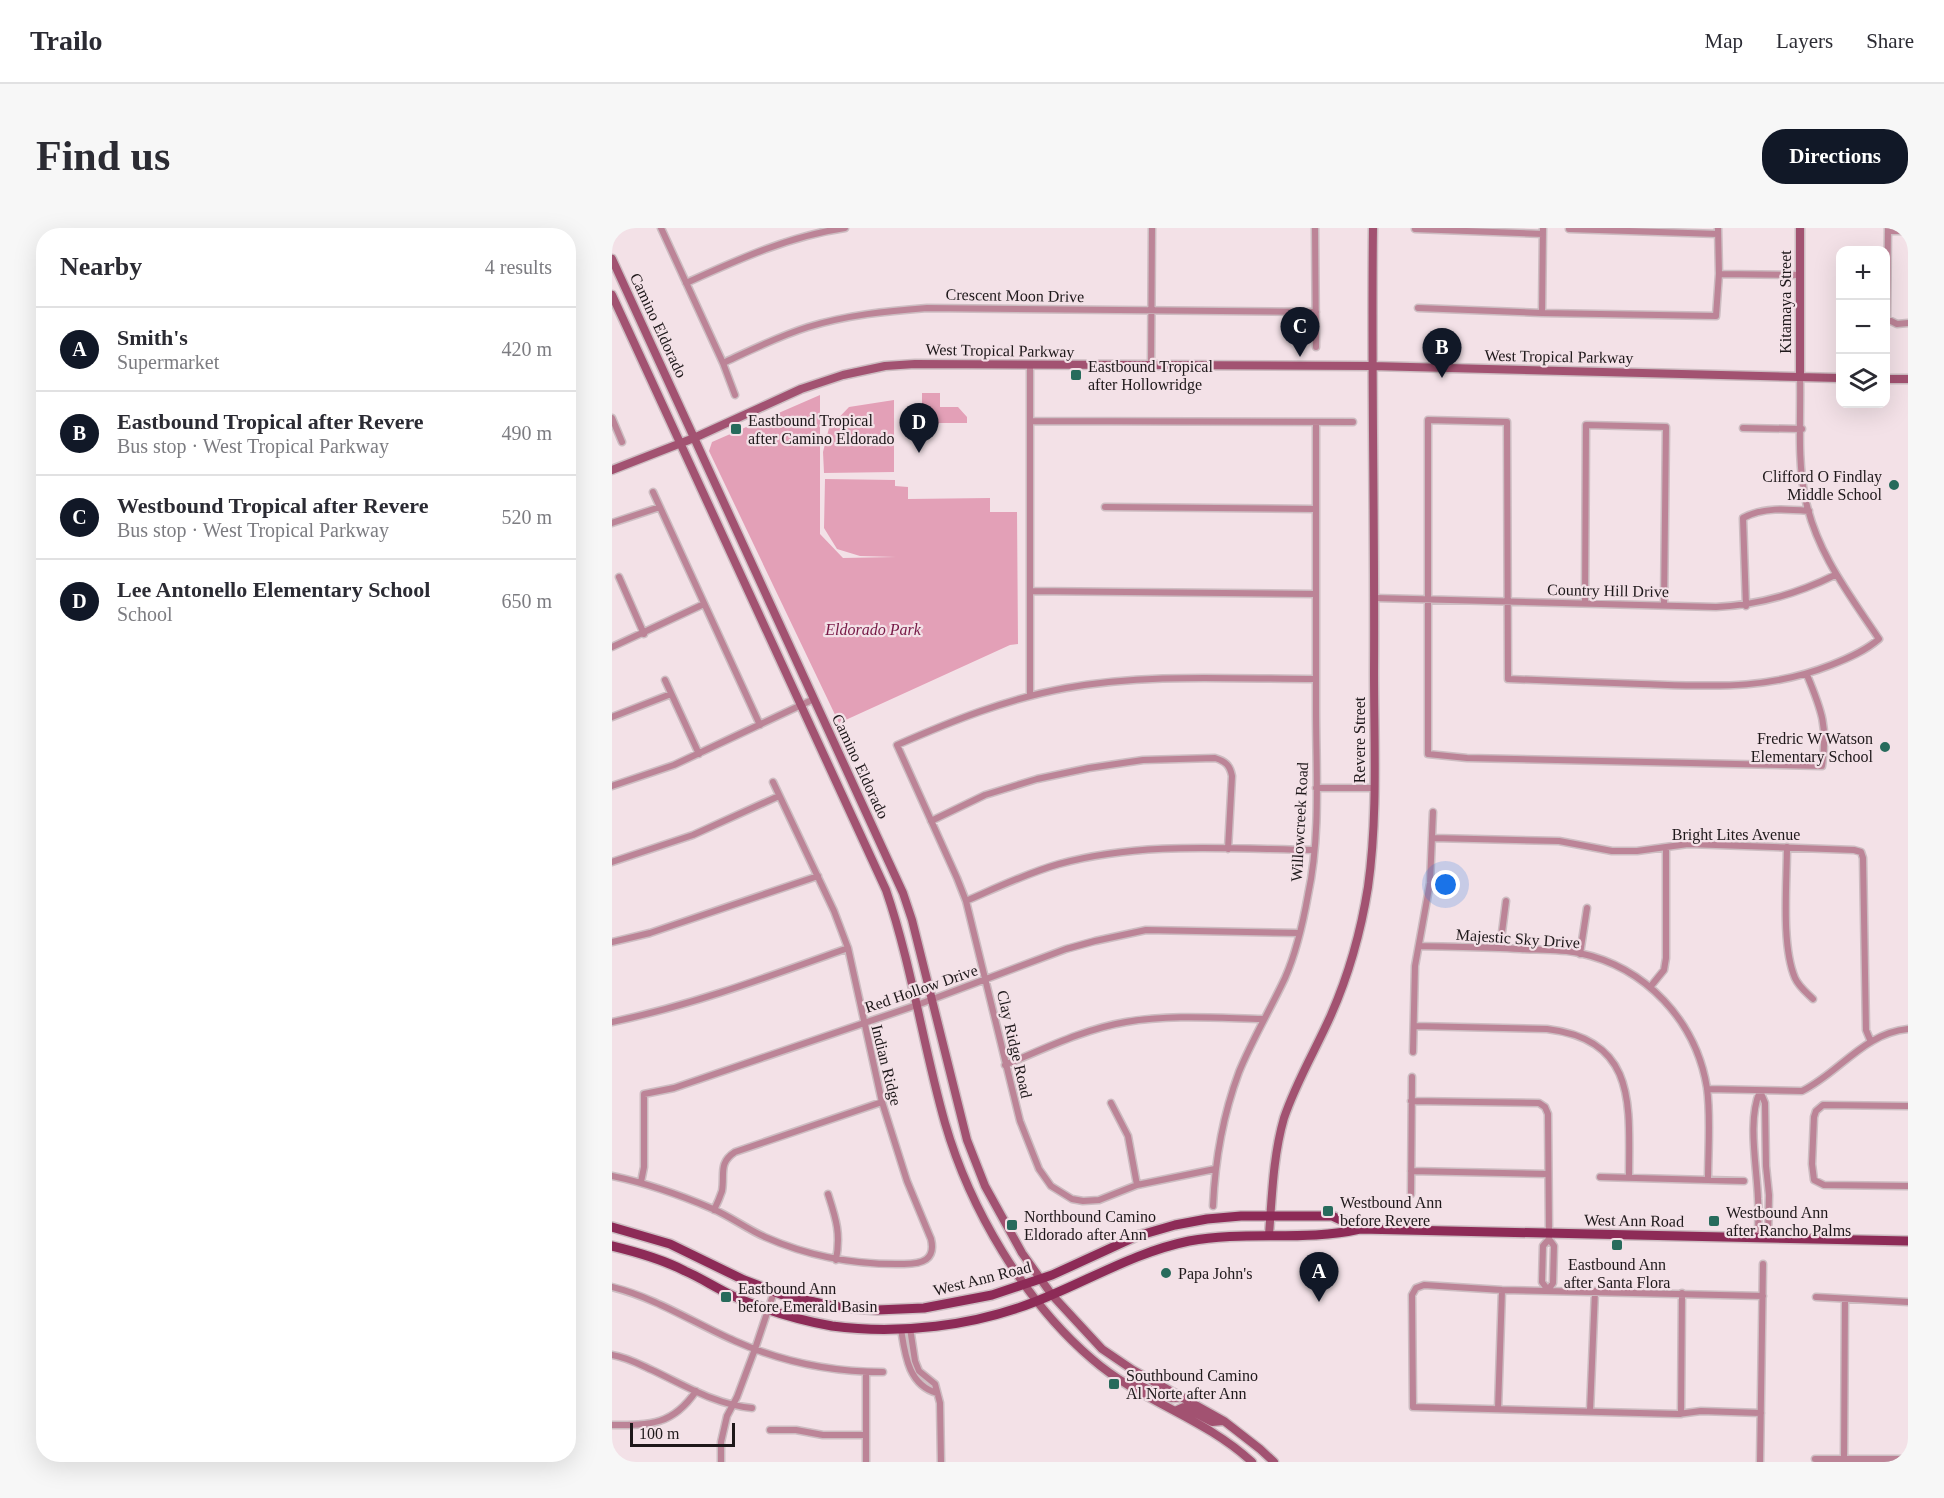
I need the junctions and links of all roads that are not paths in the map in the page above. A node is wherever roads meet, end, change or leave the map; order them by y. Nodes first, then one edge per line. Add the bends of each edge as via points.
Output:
1 (661, 228) edge
2 (845, 228) edge
3 (1152, 228) edge
4 (1315, 228) edge
5 (1373, 228) edge
6 (1800, 228) edge
7 (1415, 229) edge
8 (1569, 229) edge
9 (1888, 229) edge
10 (1543, 231) edge
11 (1718, 231) edge
12 (1908, 231) edge
13 (612, 259) edge
14 (1719, 274) junction
15 (1800, 275) junction
16 (686, 283) junction
17 (612, 295) edge
18 (1418, 308) dead end
19 (1151, 310) junction
20 (1316, 312) junction
21 (1542, 313) junction
22 (1908, 323) edge
23 (1316, 347) dead end
24 (723, 363) junction
25 (1030, 365) junction
26 (1150, 366) junction
27 (1372, 366) junction
28 (1800, 377) junction
29 (1836, 378) edge
30 (1890, 379) edge
31 (1908, 379) edge
32 (735, 395) dead end
33 (612, 418) edge
34 (1030, 421) junction
35 (1316, 422) junction
36 (1353, 422) dead end
37 (1743, 428) dead end
38 (1802, 429) junction
39 (694, 438) junction
40 (622, 442) dead end
41 (680, 444) junction
42 (612, 470) edge
43 (653, 492) dead end
44 (660, 507) junction
45 (1105, 507) dead end
46 (1316, 509) junction
47 (1809, 512) junction
48 (612, 523) edge
49 (1835, 575) junction
50 (619, 577) dead end
51 (1030, 591) junction
52 (1316, 594) junction
53 (1375, 598) junction
54 (1427, 600) junction
55 (1507, 602) junction
56 (1585, 603) junction
57 (704, 604) junction
58 (1664, 605) junction
59 (1746, 606) junction
60 (644, 634) junction
61 (612, 647) edge
62 (1807, 675) junction
63 (665, 680) dead end
64 (1316, 680) junction
65 (671, 694) junction
66 (1030, 695) junction
67 (814, 699) junction
68 (800, 706) junction
69 (612, 717) edge
70 (760, 725) junction
71 (699, 754) junction
72 (773, 782) dead end
73 (612, 786) edge
74 (1316, 788) junction
75 (1373, 788) junction
76 (779, 796) junction
77 (1433, 812) dead end
78 (931, 821) junction
79 (1433, 838) junction
80 (1665, 847) junction
81 (1787, 847) junction
82 (1228, 849) junction
83 (1314, 850) junction
84 (612, 861) edge
85 (818, 876) junction
86 (1506, 901) dead end
87 (966, 902) junction
88 (1587, 908) dead end
89 (1299, 933) junction
90 (612, 942) edge
91 (1419, 946) junction
92 (848, 948) junction
93 (1500, 948) junction
94 (1580, 954) junction
95 (986, 980) junction
96 (1651, 986) junction
97 (1813, 999) dead end
98 (930, 1000) junction
99 (917, 1005) junction
100 (1263, 1019) junction
101 (612, 1022) edge
102 (863, 1022) junction
103 (1414, 1026) junction
104 (1908, 1029) edge
105 (1871, 1042) junction
106 (1413, 1052) dead end
107 (1005, 1065) junction
108 (1412, 1077) dead end
109 (1707, 1089) junction
110 (1760, 1091) junction
111 (1411, 1101) junction
112 (882, 1102) junction
113 (1111, 1103) dead end
114 (1908, 1106) edge
115 (1215, 1169) junction
116 (1411, 1171) junction
117 (1548, 1174) junction
118 (612, 1176) edge
119 (1600, 1177) dead end
120 (1629, 1178) junction
121 (1708, 1180) junction
122 (1744, 1181) dead end
123 (641, 1182) junction
124 (1137, 1185) junction
125 (1908, 1186) edge
126 (828, 1194) dead end
127 (1411, 1194) dead end
128 (1213, 1206) dead end
129 (714, 1210) junction
130 (1271, 1215) junction
131 (612, 1227) edge
132 (1360, 1229) junction
133 (1269, 1235) junction
134 (1549, 1236) junction
135 (1763, 1238) junction
136 (1908, 1241) edge
137 (612, 1246) edge
138 (836, 1260) junction
139 (1763, 1264) dead end
140 (1040, 1279) junction
141 (1025, 1285) junction
142 (612, 1287) edge
143 (1502, 1290) junction
144 (1548, 1290) junction
145 (1595, 1291) junction
146 (774, 1292) junction
147 (1682, 1293) junction
148 (1052, 1295) junction
149 (1763, 1296) junction
150 (1816, 1297) dead end
151 (1845, 1299) junction
152 (1036, 1301) junction
153 (1908, 1302) edge
154 (768, 1310) junction
155 (905, 1329) junction
156 (755, 1349) junction
157 (612, 1355) edge
158 (866, 1372) junction
159 (883, 1372) dead end
160 (1119, 1379) junction
161 (696, 1391) junction
162 (1181, 1397) junction
163 (732, 1405) junction
164 (752, 1408) dead end
165 (1498, 1409) junction
166 (1175, 1411) junction
167 (1590, 1412) junction
168 (1761, 1413) junction
169 (1681, 1414) junction
170 (1224, 1421) junction
171 (612, 1425) edge
172 (770, 1430) dead end
173 (866, 1435) junction
174 (1844, 1458) junction
175 (1815, 1459) dead end
176 (1908, 1459) edge
177 (721, 1462) edge
178 (866, 1462) edge
179 (941, 1462) edge
180 (1252, 1462) edge
181 (1274, 1462) edge
182 (1760, 1462) edge

1 - 16 street
2 - 16 street via 800,238
3 - 19 street
4 - 20 street
5 - 27 main road, Revere Street
6 - 15 main road, Kitamaya Street
7 - 10 street
8 - 11 street
9 - 12 street
9 - 22 street via 1887,319 1897,324
10 - 21 street
11 - 14 street
13 - 39 main road, Camino Eldorado
14 - 15 street
14 - 21 street via 1716,316
15 - 28 main road, Kitamaya Street
16 - 24 street
17 - 41 main road, Camino Eldorado
18 - 21 street
19 - 20 street, Crescent Moon Drive
19 - 24 street, Crescent Moon Drive via 885,311 809,327
19 - 26 street
20 - 23 street
24 - 32 street
25 - 26 main road, West Tropical Parkway
25 - 34 street
25 - 39 main road, West Tropical Parkway via 915,364 843,375 797,390
26 - 27 main road, West Tropical Parkway
27 - 28 main road, West Tropical Parkway
27 - 53 main road, Revere Street
28 - 29 main road, West Tropical Parkway
28 - 38 street
30 - 31 main road
33 - 40 street
34 - 35 street
34 - 51 street
35 - 36 street
35 - 46 street, Willowcreek Road
37 - 38 street
38 - 47 street via 1802,473
39 - 41 main road, West Tropical Parkway
39 - 67 main road, Camino Eldorado
41 - 42 main road, West Tropical Parkway
41 - 68 main road, Camino Eldorado
43 - 44 street
44 - 48 street
44 - 57 street
45 - 46 street
46 - 52 street, Willowcreek Road
47 - 49 street
47 - 59 street via 1764,511 1743,518
49 - 59 street, Country Hill Drive via 1806,590
49 - 62 street via 1880,639 1866,650
50 - 60 street
51 - 52 street
51 - 66 street
52 - 64 street, Willowcreek Road
53 - 54 street, Country Hill Drive
53 - 75 main road, Revere Street
54 - 55 street, Country Hill Drive
54 - 55 street via 1428,420 1507,422
54 - 62 street via 1428,754 1822,766 1826,742 1821,710
55 - 56 street, Country Hill Drive
55 - 62 street via 1508,680 1704,686 1764,684
56 - 58 street, Country Hill Drive
56 - 58 street via 1586,425 1666,427
57 - 60 street
57 - 70 street
58 - 59 street, Country Hill Drive
60 - 61 street
63 - 65 street
64 - 66 street via 1148,678
64 - 74 street, Willowcreek Road
65 - 69 street
65 - 71 street
66 - 78 street, Clay Ridge Road via 961,717 897,745
67 - 68 street
67 - 98 main road, Camino Eldorado via 903,893
68 - 70 street
68 - 99 main road, Camino Eldorado via 886,890
70 - 71 street
71 - 73 street
72 - 76 street, Indian Ridge
74 - 75 street
74 - 83 street, Willowcreek Road
75 - 130 main road, Revere Street via 1371,862 1358,938 1338,996 1284,1121 1274,1166
76 - 84 street via 693,835
76 - 85 street, Indian Ridge
77 - 79 street
78 - 82 street via 985,795 1037,779 1143,760 1215,758 1228,764 1232,776
78 - 87 street, Clay Ridge Road
79 - 80 street, Bright Lites Avenue via 1559,841 1612,851
79 - 91 street
80 - 81 street, Bright Lites Avenue
80 - 96 street via 1666,957 1664,970
81 - 97 street via 1791,965 1801,988
81 - 105 street, Bright Lites Avenue via 1861,852 1866,1030
82 - 83 street
82 - 87 street via 1110,853 1018,878
83 - 89 street, Willowcreek Road
85 - 90 street via 650,933
85 - 92 street, Indian Ridge
86 - 93 street
87 - 95 street, Clay Ridge Road
88 - 94 street
89 - 95 street, Red Hollow Drive via 1146,930 1066,949
89 - 100 street, Willowcreek Road via 1285,977
91 - 93 street, Majestic Sky Drive
91 - 103 street
92 - 101 street via 720,994
92 - 102 street, Indian Ridge
93 - 94 street, Majestic Sky Drive
94 - 96 street, Majestic Sky Drive via 1611,963
95 - 98 street, Red Hollow Drive
95 - 107 street, Clay Ridge Road
96 - 109 street, Majestic Sky Drive via 1688,1033
98 - 99 street, Red Hollow Drive
98 - 140 main road, Camino Eldorado via 974,1160 1002,1217
99 - 102 street, Red Hollow Drive
99 - 141 main road, Camino Eldorado via 955,1153 988,1225
100 - 107 street via 1159,1017 1124,1022 1089,1031
100 - 115 street, Willowcreek Road via 1238,1074
102 - 112 street, Indian Ridge
102 - 123 street, Red Hollow Drive via 674,1088 644,1094
103 - 106 street
103 - 120 street via 1568,1031 1603,1050 1619,1069 1626,1089
104 - 105 street
105 - 110 street via 1802,1091
107 - 124 street, Clay Ridge Road via 1031,1151 1052,1186 1068,1197 1089,1201
108 - 111 street
109 - 110 street
109 - 121 street, Majestic Sky Drive
110 - 135 street via 1755,1103 1755,1173
110 - 135 street via 1766,1103 1769,1195
111 - 116 street
111 - 117 street via 1539,1103 1548,1114
112 - 129 street via 727,1157 722,1192
112 - 138 street, Indian Ridge via 907,1181 931,1239 931,1255 918,1264
113 - 124 street via 1128,1136
114 - 125 street via 1828,1104 1819,1108 1814,1117 1812,1164 1814,1180 1824,1185
115 - 124 street, Clay Ridge Road
115 - 128 street, Willowcreek Road
116 - 117 street
116 - 127 street
117 - 134 street
118 - 123 street
119 - 120 street
120 - 121 street
121 - 122 street
123 - 129 street
126 - 138 street via 838,1224
129 - 138 street via 765,1237
130 - 132 main road, West Ann Road via 1332,1216
130 - 133 main road, Revere Street
130 - 140 main road, West Ann Road via 1216,1218 1156,1230
131 - 146 main road, West Ann Road via 670,1244
132 - 133 main road, West Ann Road via 1335,1234
132 - 134 main road, West Ann Road
133 - 148 main road, West Ann Road via 1212,1238 1160,1248
134 - 135 main road, West Ann Road
134 - 144 street via 1554,1246 1553,1283
134 - 144 street via 1543,1246 1542,1282
135 - 136 main road, West Ann Road
137 - 154 main road, West Ann Road via 674,1266
139 - 149 street
140 - 141 main road, West Ann Road
140 - 148 main road, Camino Eldorado
141 - 146 main road, West Ann Road via 942,1305 890,1310 832,1306
141 - 152 main road, Camino Eldorado
142 - 156 street via 652,1300
143 - 144 street
143 - 165 street
143 - 165 street via 1424,1285 1412,1295 1413,1407
144 - 145 street
145 - 147 street
145 - 167 street
146 - 154 street
147 - 149 street
147 - 169 street
148 - 152 main road, West Ann Road
148 - 162 main road, Camino Eldorado via 1102,1349
149 - 168 street
150 - 151 street
151 - 153 street
151 - 174 street
152 - 155 main road, West Ann Road via 975,1318
152 - 160 main road, Camino Eldorado via 1081,1350
154 - 155 main road, West Ann Road via 832,1326
154 - 156 street
155 - 179 street via 909,1370 923,1385 938,1393
156 - 158 street via 785,1360
156 - 163 street
157 - 161 street
158 - 159 street
158 - 173 street
160 - 162 main road via 1174,1399
160 - 166 main road
161 - 163 street
161 - 171 street via 688,1403 666,1420
162 - 170 main road, Camino Eldorado
163 - 164 street
163 - 177 street via 723,1429
165 - 167 street
166 - 170 main road via 1184,1407 1212,1422
166 - 180 main road
167 - 169 street
168 - 169 street
168 - 182 street
170 - 181 main road
172 - 173 street
173 - 178 street
174 - 175 street
174 - 176 street

